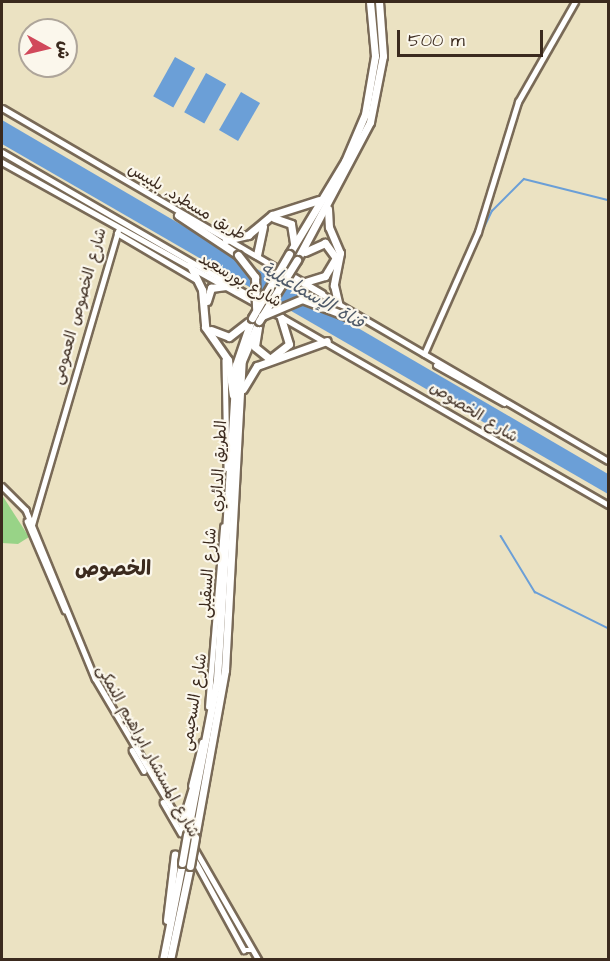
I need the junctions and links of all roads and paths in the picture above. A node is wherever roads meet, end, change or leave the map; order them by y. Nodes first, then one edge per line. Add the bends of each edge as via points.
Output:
1 (370, 2) edge
2 (380, 2) edge
3 (575, 2) edge
4 (378, 65) junction
5 (2, 108) edge
6 (2, 112) edge
7 (2, 152) edge
8 (2, 162) edge
9 (321, 199) junction
10 (330, 202) junction
11 (178, 215) junction
12 (115, 223) junction
13 (121, 226) junction
14 (117, 233) junction
15 (227, 241) junction
16 (291, 251) junction
17 (257, 255) junction
18 (297, 260) junction
19 (190, 265) junction
20 (305, 282) junction
21 (226, 286) junction
22 (241, 293) junction
23 (339, 309) junction
24 (257, 317) junction
25 (281, 317) junction
26 (359, 321) junction
27 (327, 341) junction
28 (424, 354) junction
29 (67, 395) junction
30 (238, 396) junction
31 (609, 463) edge
32 (2, 488) edge
33 (609, 505) edge
34 (32, 525) junction
35 (77, 638) junction
36 (221, 648) junction
37 (222, 669) junction
38 (201, 767) junction
39 (163, 799) junction
40 (183, 823) junction
41 (184, 833) junction
42 (176, 854) dead end
43 (188, 865) junction
44 (168, 935) junction
45 (252, 950) junction
46 (163, 960) edge
47 (170, 960) edge
48 (175, 960) edge
49 (259, 960) edge

1 - 4 highway, الطريق الدائري
2 - 4 highway, الطريق الدائري via 383,42
3 - 28 main road via 518,102 486,222
4 - 9 highway, الطريق الدائري via 359,132
4 - 10 highway, الطريق الدائري via 365,136
5 - 15 main road, طريق مسطرد, بلبيس
6 - 11 main road, طريق مسطرد, بلبيس
7 - 22 main road, شارع بورسعيد
8 - 12 main road, شارع بورسعيد
9 - 15 highway via 299,211 272,215 248,235
9 - 16 highway, الطريق الدائري
10 - 18 highway, الطريق الدائري
10 - 23 highway via 329,227 340,256 334,285
11 - 24 highway, bridge via 238,255 255,277
11 - 26 main road, طريق مسطرد, بلبيس
12 - 13 main road, شارع بورسعيد
12 - 29 main road, شارع الخصوص العمومى
13 - 14 main road, شارع الخصوص العمومى
13 - 19 main road, شارع بورسعيد
14 - 29 main road, شارع الخصوص العمومى
14 - 36 main road, شارع السقيلى via 192,276 199,294 203,329 224,356 227,396
15 - 17 main road
15 - 23 main road, طريق مسطرد, بلبيس
16 - 17 highway via 291,224 273,218 258,236
16 - 24 highway, الطريق الدائري, bridge
17 - 20 main road
18 - 20 highway via 317,243 328,245 336,254 328,274
18 - 24 highway, الطريق الدائري, bridge
19 - 21 main road, شارع بورسعيد
19 - 30 highway via 202,290 205,327 226,357
20 - 23 main road
21 - 22 main road, شارع بورسعيد
21 - 24 highway via 214,286 207,294 212,332 231,336
22 - 25 main road, شارع بورسعيد
22 - 27 main road, شارع بورسعيد
23 - 24 highway, bridge via 302,299
23 - 26 highway
23 - 28 main road, طريق مسطرد, بلبيس
24 - 25 highway via 255,347 270,359 289,344
24 - 30 highway, الطريق الدائري via 238,352
25 - 27 main road, شارع بورسعيد
26 - 31 main road, طريق مسطرد, بلبيس
27 - 30 highway via 255,368
27 - 33 main road, شارع الخصوص
28 - 31 main road, طريق مسطرد, بلبيس
29 - 34 main road, شارع الخصوص العمومى
30 - 36 highway, الطريق الدائري
32 - 34 main road, شارع المستشار ابراهيم النمكى via 19,500
32 - 35 main road, شارع المستشار ابراهيم النمكى via 24,512
34 - 35 main road, شارع المستشار ابراهيم النمكى
35 - 39 main road, شارع المستشار ابراهيم النمكى
36 - 37 highway, الطريق الدائري
36 - 40 main road, شارع السحيمى
37 - 38 highway, الطريق الدائري
37 - 43 highway, الطريق الدائري, bridge via 206,787
38 - 40 highway
38 - 41 highway, الطريق الدائري
39 - 40 main road, شارع المستشار ابراهيم النمكى
39 - 41 main road, شارع المستشار ابراهيم النمكى
40 - 41 main road, شارع السحيمى
40 - 45 main road, شارع المستشار ابراهيم النمكى
41 - 43 highway, الطريق الدائري, bridge
41 - 45 main road, شارع المستشار ابراهيم النمكى via 244,950
42 - 44 highway
43 - 44 highway, الطريق الدائري
43 - 47 highway, الطريق الدائري
43 - 48 highway, الطريق الدائري
44 - 46 highway, الطريق الدائري
45 - 49 main road, شارع المستشار ابراهيم النمكى

